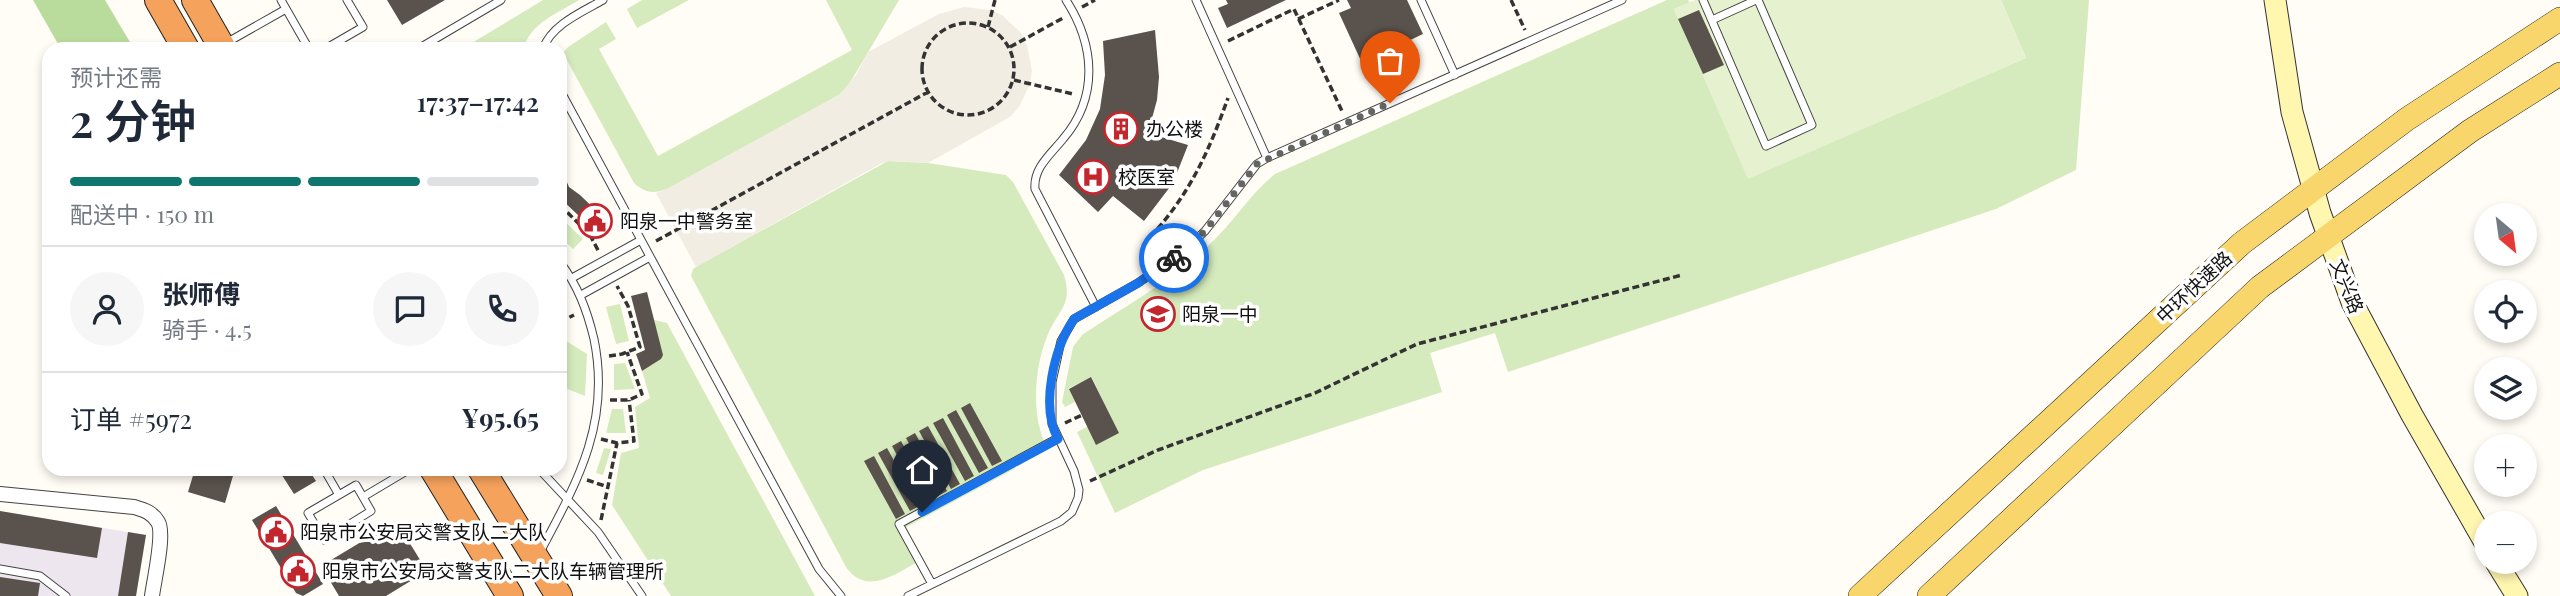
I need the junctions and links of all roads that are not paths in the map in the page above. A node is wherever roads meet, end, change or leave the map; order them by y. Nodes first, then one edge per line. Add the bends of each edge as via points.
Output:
1 (158, 0) edge
2 (195, 0) edge
3 (281, 0) edge
4 (347, 0) edge
5 (501, 0) edge
6 (603, 0) edge
7 (1066, 0) edge
8 (1196, 0) edge
9 (1421, 0) edge
10 (1622, 0) edge
11 (1703, 0) edge
12 (1757, 0) edge
13 (2275, 0) edge
14 (286, 9) junction
15 (2560, 19) edge
16 (1712, 20) junction
17 (182, 42) edge
18 (219, 42) edge
19 (232, 42) edge
20 (305, 42) edge
21 (337, 42) edge
22 (430, 42) edge
23 (546, 42) edge
24 (2560, 74) edge
25 (1455, 75) junction
26 (567, 103) edge
27 (1267, 158) junction
28 (2313, 190) junction
29 (2328, 236) junction
30 (643, 244) junction
31 (650, 257) junction
32 (567, 271) edge
33 (572, 278) junction
34 (581, 295) junction
35 (1096, 307) junction
36 (1058, 439) junction
37 (328, 476) edge
38 (398, 476) edge
39 (437, 476) edge
40 (485, 476) edge
41 (545, 476) edge
42 (0, 494) edge
43 (339, 495) junction
44 (363, 497) junction
45 (568, 501) junction
46 (2474, 523) edge
47 (536, 559) junction
48 (0, 569) edge
49 (2503, 574) edge
50 (932, 584) junction
51 (66, 596) edge
52 (152, 596) edge
53 (510, 596) edge
54 (559, 596) edge
55 (642, 596) edge
56 (841, 596) edge
57 (908, 596) edge
58 (1860, 596) edge
59 (1929, 596) edge
60 (2517, 596) edge

1 - 17 highway
2 - 18 highway
3 - 14 lane
4 - 21 lane via 363,27
5 - 22 lane
6 - 23 lane
7 - 35 lane via 1085,36 1089,57 1086,97 1074,125 1039,167 1034,180
8 - 27 lane
9 - 25 lane
10 - 25 lane
11 - 16 lane
12 - 16 lane
12 - 16 lane via 1812,125 1766,146
13 - 28 main road, 文兴路 via 2292,112
14 - 19 lane
14 - 20 lane
15 - 28 main road, 中环快速路 via 2407,119
24 - 29 main road via 2470,131
25 - 27 lane
26 - 30 lane
27 - 35 lane via 1257,164 1205,231 1138,283
28 - 29 main road, 文兴路
28 - 58 main road, 中环快速路 via 2242,243
29 - 46 main road, 文兴路 via 2352,302
29 - 59 main road via 2260,287
30 - 31 lane
30 - 33 lane
31 - 34 lane
31 - 56 lane via 819,569
32 - 33 lane
33 - 34 lane
34 - 45 lane via 597,357 599,399 593,438
35 - 36 lane via 1074,319 1061,341 1051,413
36 - 50 lane via 1078,486 1075,505 1061,521
36 - 50 lane via 899,524
37 - 43 lane
38 - 44 lane
39 - 53 highway
40 - 47 highway
41 - 45 lane
42 - 52 street via 149,512 159,523 160,534
43 - 44 lane via 356,485
43 - 44 lane via 308,513 324,540 372,511
45 - 47 lane
45 - 55 lane via 598,532
47 - 54 highway
48 - 51 lane via 40,576
49 - 60 main road
50 - 57 lane

